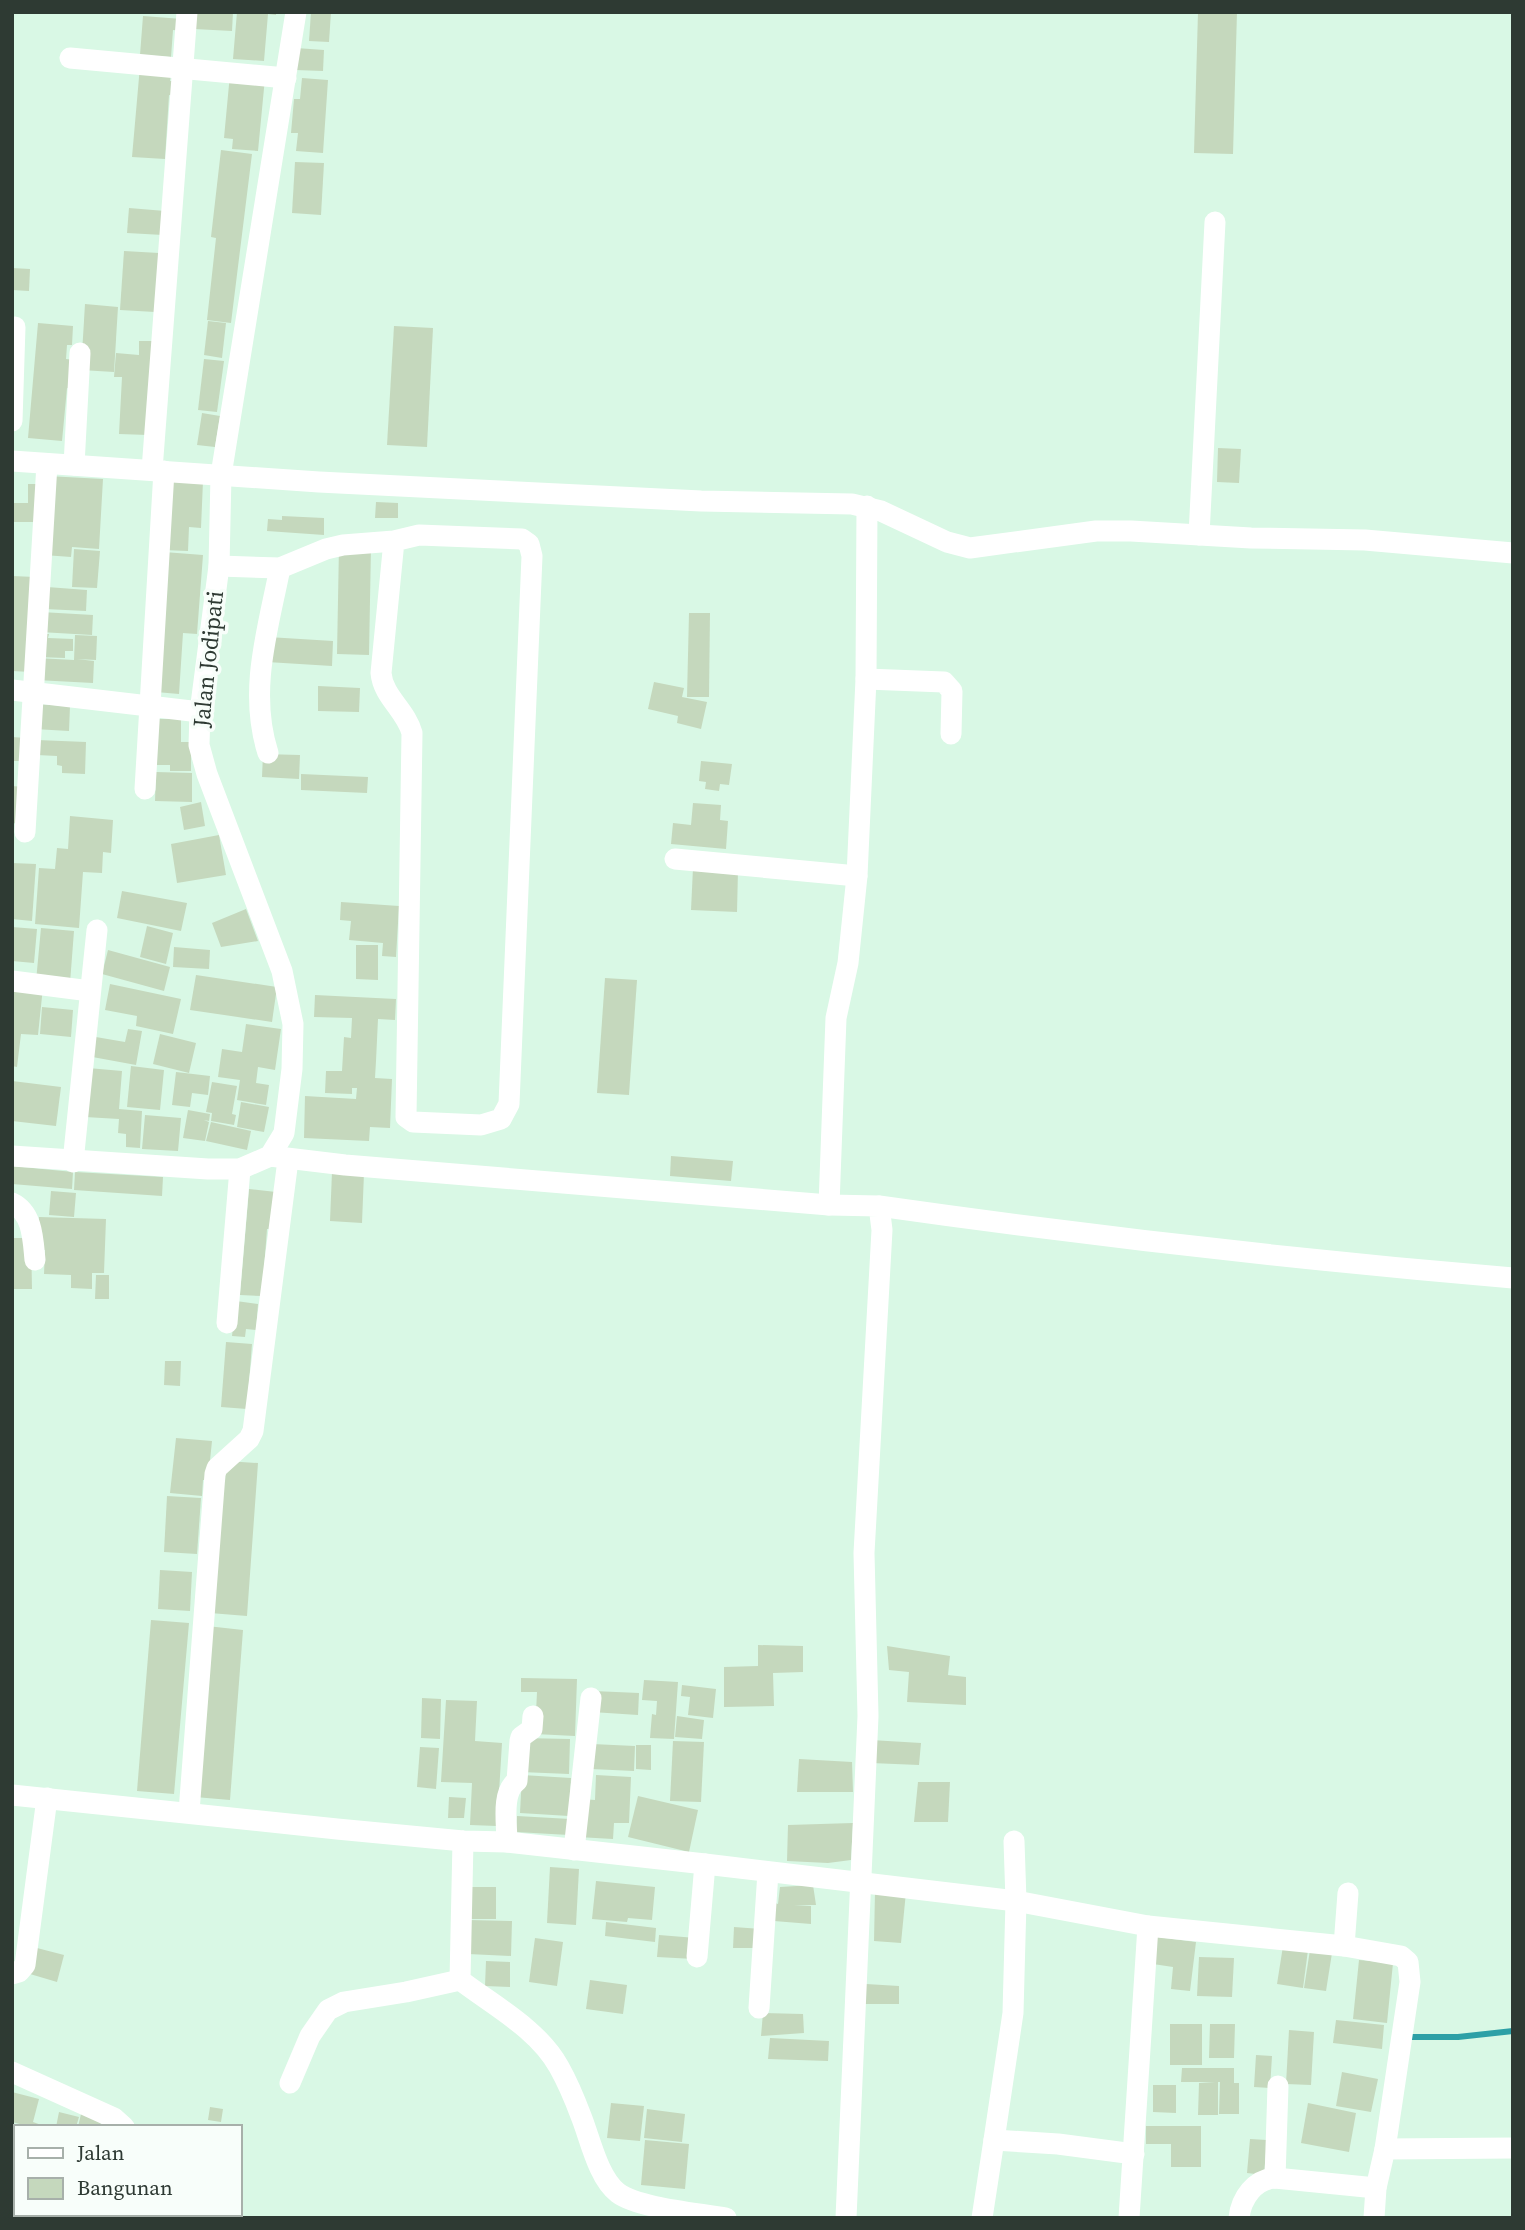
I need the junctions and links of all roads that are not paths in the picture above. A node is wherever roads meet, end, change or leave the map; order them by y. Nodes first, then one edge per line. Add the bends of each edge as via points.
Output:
1 (187, 12) edge
2 (296, 12) edge
3 (70, 58) dead end
4 (184, 67) junction
5 (286, 78) junction
6 (1215, 222) dead end
7 (15, 327) dead end
8 (80, 353) dead end
9 (12, 421) edge
10 (12, 461) edge
11 (47, 464) junction
12 (74, 465) junction
13 (158, 470) junction
14 (221, 475) junction
15 (867, 506) junction
16 (1199, 535) junction
17 (394, 541) junction
18 (1513, 553) edge
19 (219, 566) junction
20 (280, 568) junction
21 (866, 679) junction
22 (12, 691) edge
23 (34, 693) junction
24 (150, 706) junction
25 (200, 712) junction
26 (951, 734) dead end
27 (268, 753) dead end
28 (145, 789) dead end
29 (25, 832) dead end
30 (675, 859) dead end
31 (857, 876) junction
32 (97, 930) dead end
33 (12, 981) edge
34 (90, 991) junction
35 (12, 1156) edge
36 (279, 1158) junction
37 (73, 1161) junction
38 (240, 1169) junction
39 (12, 1203) edge
40 (829, 1205) junction
41 (879, 1206) junction
42 (35, 1260) dead end
43 (1513, 1278) edge
44 (227, 1323) dead end
45 (591, 1698) dead end
46 (533, 1716) dead end
47 (12, 1795) edge
48 (47, 1798) junction
49 (189, 1812) junction
50 (463, 1841) junction
51 (1014, 1841) dead end
52 (507, 1842) junction
53 (573, 1850) junction
54 (705, 1864) junction
55 (768, 1872) junction
56 (859, 1883) junction
57 (1348, 1893) dead end
58 (1016, 1901) junction
59 (1148, 1926) junction
60 (1344, 1946) junction
61 (697, 1957) dead end
62 (12, 1974) edge
63 (460, 1980) junction
64 (759, 2008) dead end
65 (12, 2072) edge
66 (290, 2082) dead end
67 (1278, 2086) dead end
68 (122, 2125) edge
69 (994, 2140) junction
70 (1513, 2148) edge
71 (1385, 2149) junction
72 (1134, 2154) junction
73 (1275, 2178) junction
74 (1376, 2188) junction
75 (726, 2218) edge
76 (846, 2218) edge
77 (982, 2218) edge
78 (1129, 2218) edge
79 (1239, 2218) edge
80 (1374, 2218) edge

1 - 4 street
2 - 5 street, Jalan Jodipati
3 - 4 street
4 - 5 street
4 - 13 street
5 - 14 street, Jalan Jodipati
6 - 16 street
7 - 9 street
8 - 12 street
10 - 11 street
11 - 12 street
11 - 23 street
12 - 13 street
13 - 14 street
13 - 24 street
14 - 15 street
14 - 19 street, Jalan Jodipati
15 - 16 street via 970,548 1096,531
15 - 21 street
16 - 18 street via 1365,540
17 - 17 street via 419,535 522,539 531,550 509,1104 501,1119 488,1125 409,1122 406,1117 412,733 386,692 381,673
17 - 20 street via 342,545
19 - 20 street
19 - 25 street, Jalan Jodipati
20 - 27 street via 258,684
21 - 26 street via 944,682 952,691
21 - 31 street
22 - 23 street
23 - 24 street
23 - 29 street
24 - 25 street
24 - 28 street
25 - 36 street, Jalan Jodipati via 199,745 207,774 282,971 293,1024 292,1069
30 - 31 street
31 - 40 street via 848,963 836,1018
32 - 34 street
33 - 34 street
34 - 37 street
35 - 37 street
36 - 38 street
36 - 40 street
36 - 49 street, Jalan Jodipati via 253,1431 215,1474
37 - 38 street
38 - 44 street
39 - 42 street via 28,1219
40 - 41 street
41 - 43 street via 1210,1250
41 - 56 street via 881,1244 864,1552 868,1716
45 - 53 street
46 - 52 street via 532,1729 521,1737 517,1781 508,1794
47 - 48 street
48 - 49 street
48 - 62 street via 25,1965
49 - 50 street
50 - 52 street
50 - 63 street
51 - 58 street
52 - 53 street
53 - 54 street
54 - 55 street
54 - 61 street
55 - 56 street
55 - 64 street
56 - 58 street
56 - 76 street
57 - 60 street
58 - 59 street
58 - 69 street via 1013,2012
59 - 60 street
59 - 72 street
60 - 71 street via 1401,1956 1410,1966
63 - 66 street via 344,2002 328,2010 310,2036
63 - 75 street via 536,2037 559,2066 594,2154 618,2193 653,2205
65 - 68 street
67 - 73 street
69 - 72 street
69 - 77 street
70 - 71 street
71 - 74 street
72 - 78 street
73 - 74 street
73 - 79 street via 1263,2179 1254,2187
74 - 80 street

